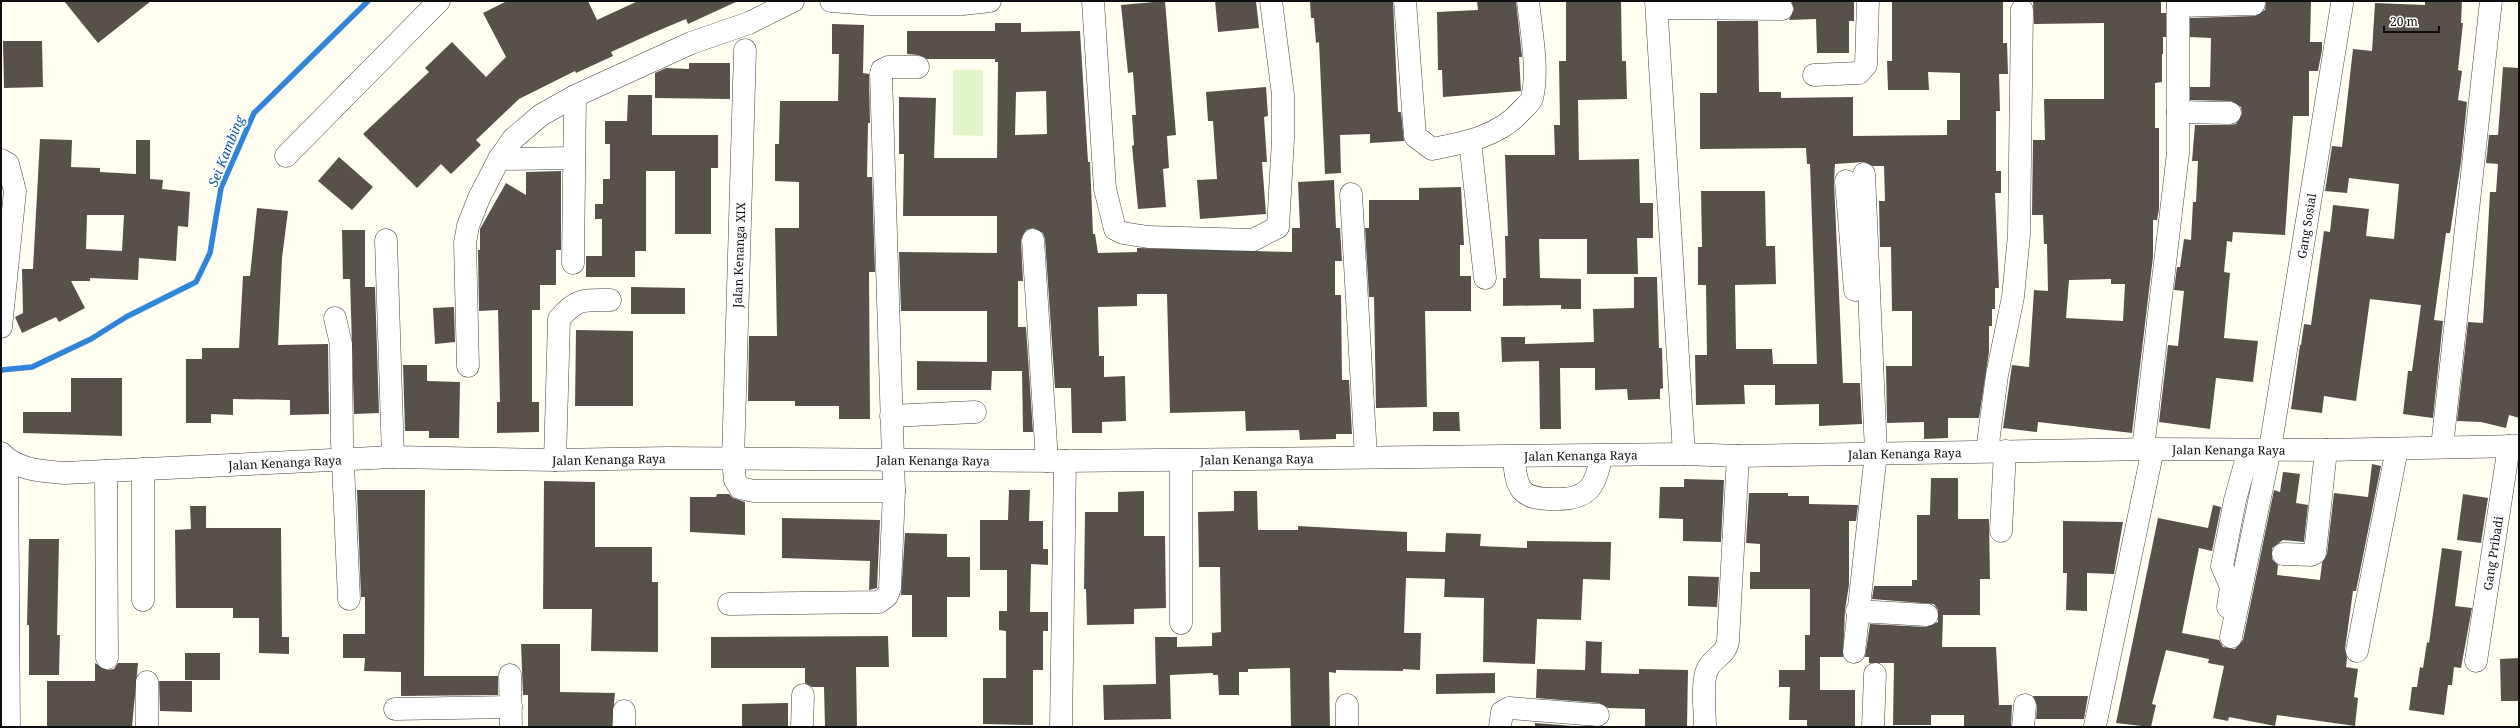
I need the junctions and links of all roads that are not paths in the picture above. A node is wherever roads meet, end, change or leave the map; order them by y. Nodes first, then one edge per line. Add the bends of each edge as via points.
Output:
1 (439, 1) edge
2 (793, 1) edge
3 (831, 1) edge
4 (990, 1) edge
5 (1093, 1) edge
6 (1271, 1) edge
7 (1405, 1) edge
8 (1528, 1) edge
9 (1868, 1) edge
10 (2491, 1) edge
11 (962, 2) edge
12 (2178, 3) edge
13 (2254, 4) dead end
14 (2342, 4) dead end
15 (1656, 5) edge
16 (1782, 9) dead end
17 (2022, 10) dead end
18 (746, 50) dead end
19 (918, 67) dead end
20 (1814, 75) dead end
21 (575, 96) junction
22 (2178, 112) junction
23 (2230, 113) dead end
24 (1470, 141) junction
25 (286, 156) dead end
26 (573, 158) junction
27 (499, 159) junction
28 (1, 160) edge
29 (1855, 178) dead end
30 (1351, 194) dead end
31 (386, 240) dead end
32 (1033, 240) dead end
33 (573, 263) dead end
34 (1485, 278) dead end
35 (610, 300) dead end
36 (335, 318) dead end
37 (1, 327) edge
38 (468, 366) dead end
39 (975, 412) dead end
40 (891, 416) junction
41 (2514, 446) edge
42 (2442, 447) junction
43 (2148, 449) junction
44 (2397, 449) junction
45 (2260, 450) junction
46 (2326, 450) junction
47 (1996, 451) junction
48 (1871, 453) junction
49 (1684, 454) junction
50 (1601, 456) junction
51 (1738, 456) junction
52 (393, 457) junction
53 (1366, 457) junction
54 (1514, 458) junction
55 (343, 459) junction
56 (555, 460) junction
57 (733, 460) junction
58 (893, 460) junction
59 (1056, 461) junction
60 (1180, 461) junction
61 (4, 465) edge
62 (143, 469) junction
63 (106, 471) junction
64 (894, 491) junction
65 (2000, 531) dead end
66 (2283, 554) dead end
67 (349, 599) dead end
68 (143, 600) dead end
69 (729, 604) dead end
70 (1857, 611) junction
71 (1927, 615) dead end
72 (1181, 623) dead end
73 (2228, 631) dead end
74 (2358, 650) dead end
75 (1854, 652) dead end
76 (107, 658) dead end
77 (2476, 660) dead end
78 (1876, 674) dead end
79 (510, 675) dead end
80 (147, 682) dead end
81 (803, 695) dead end
82 (1347, 705) dead end
83 (2025, 706) dead end
84 (395, 709) dead end
85 (1598, 715) dead end
86 (511, 717) edge
87 (2095, 726) edge
88 (9, 727) edge
89 (147, 727) edge
90 (802, 727) edge
91 (1061, 727) edge
92 (1347, 727) edge
93 (1500, 727) edge
94 (1705, 727) edge
95 (1873, 727) edge
96 (2023, 727) edge

1 - 25 street
2 - 21 street via 750,23 691,43
3 - 11 street via 871,4
4 - 11 street
5 - 6 street via 1105,189 1115,229 1123,233 1148,237 1252,240 1278,227 1283,95
7 - 24 street via 1415,136 1432,149
8 - 24 street via 1534,64 1532,99 1516,118
9 - 20 street via 1866,65 1859,73
10 - 42 street
12 - 13 street
12 - 22 street
14 - 45 street, Gang Sosial
15 - 16 street
15 - 49 street
17 - 47 street via 2018,236 2013,297 1998,375
18 - 57 street, Jalan Kenanga XIX
19 - 40 street via 888,67 882,70 881,74
21 - 26 street
21 - 27 street via 541,115 513,139
22 - 23 street
22 - 43 street via 2178,153
24 - 34 street
26 - 27 street
26 - 33 street
27 - 38 street via 479,198 464,243
28 - 37 street via 8,164 15,191
29 - 48 street
30 - 53 street
31 - 52 street
32 - 59 street
35 - 56 street via 580,300 559,319
36 - 55 street via 341,344
39 - 40 street
40 - 58 street
41 - 42 street, Jalan Kenanga Raya
41 - 77 street, Gang Pribadi
42 - 44 street, Jalan Kenanga Raya
43 - 45 street, Jalan Kenanga Raya
43 - 47 street, Jalan Kenanga Raya
43 - 87 street
44 - 46 street, Jalan Kenanga Raya
44 - 74 street
45 - 46 street, Jalan Kenanga Raya
45 - 73 street, Gang Sosial
46 - 66 street via 2315,553 2311,556
47 - 48 street, Jalan Kenanga Raya
47 - 65 street
48 - 51 street, Jalan Kenanga Raya
48 - 70 street
49 - 50 street, Jalan Kenanga Raya
49 - 51 street, Jalan Kenanga Raya
50 - 54 street, Jalan Kenanga Raya
50 - 54 street via 1598,477 1583,496 1571,500 1534,499 1524,492 1516,476
51 - 94 street via 1728,641 1727,648 1708,668 1705,677
52 - 55 street, Jalan Kenanga Raya
52 - 56 street, Jalan Kenanga Raya
53 - 54 street, Jalan Kenanga Raya
53 - 60 street, Jalan Kenanga Raya
55 - 62 street, Jalan Kenanga Raya
55 - 67 street
56 - 57 street, Jalan Kenanga Raya
57 - 58 street, Jalan Kenanga Raya
57 - 64 street, Jalan Kenanga XIX via 735,480 740,488 754,491
58 - 59 street, Jalan Kenanga Raya
58 - 64 street
59 - 60 street, Jalan Kenanga Raya
59 - 91 street
60 - 72 street
61 - 63 street, Jalan Kenanga Raya via 64,473
61 - 88 street
62 - 63 street, Jalan Kenanga Raya
62 - 68 street
63 - 76 street
64 - 69 street via 890,588 887,596 879,602
70 - 71 street
70 - 75 street
78 - 95 street
79 - 86 street
80 - 89 street
81 - 90 street
82 - 92 street
83 - 96 street
84 - 86 street
85 - 93 street via 1509,708 1502,712

